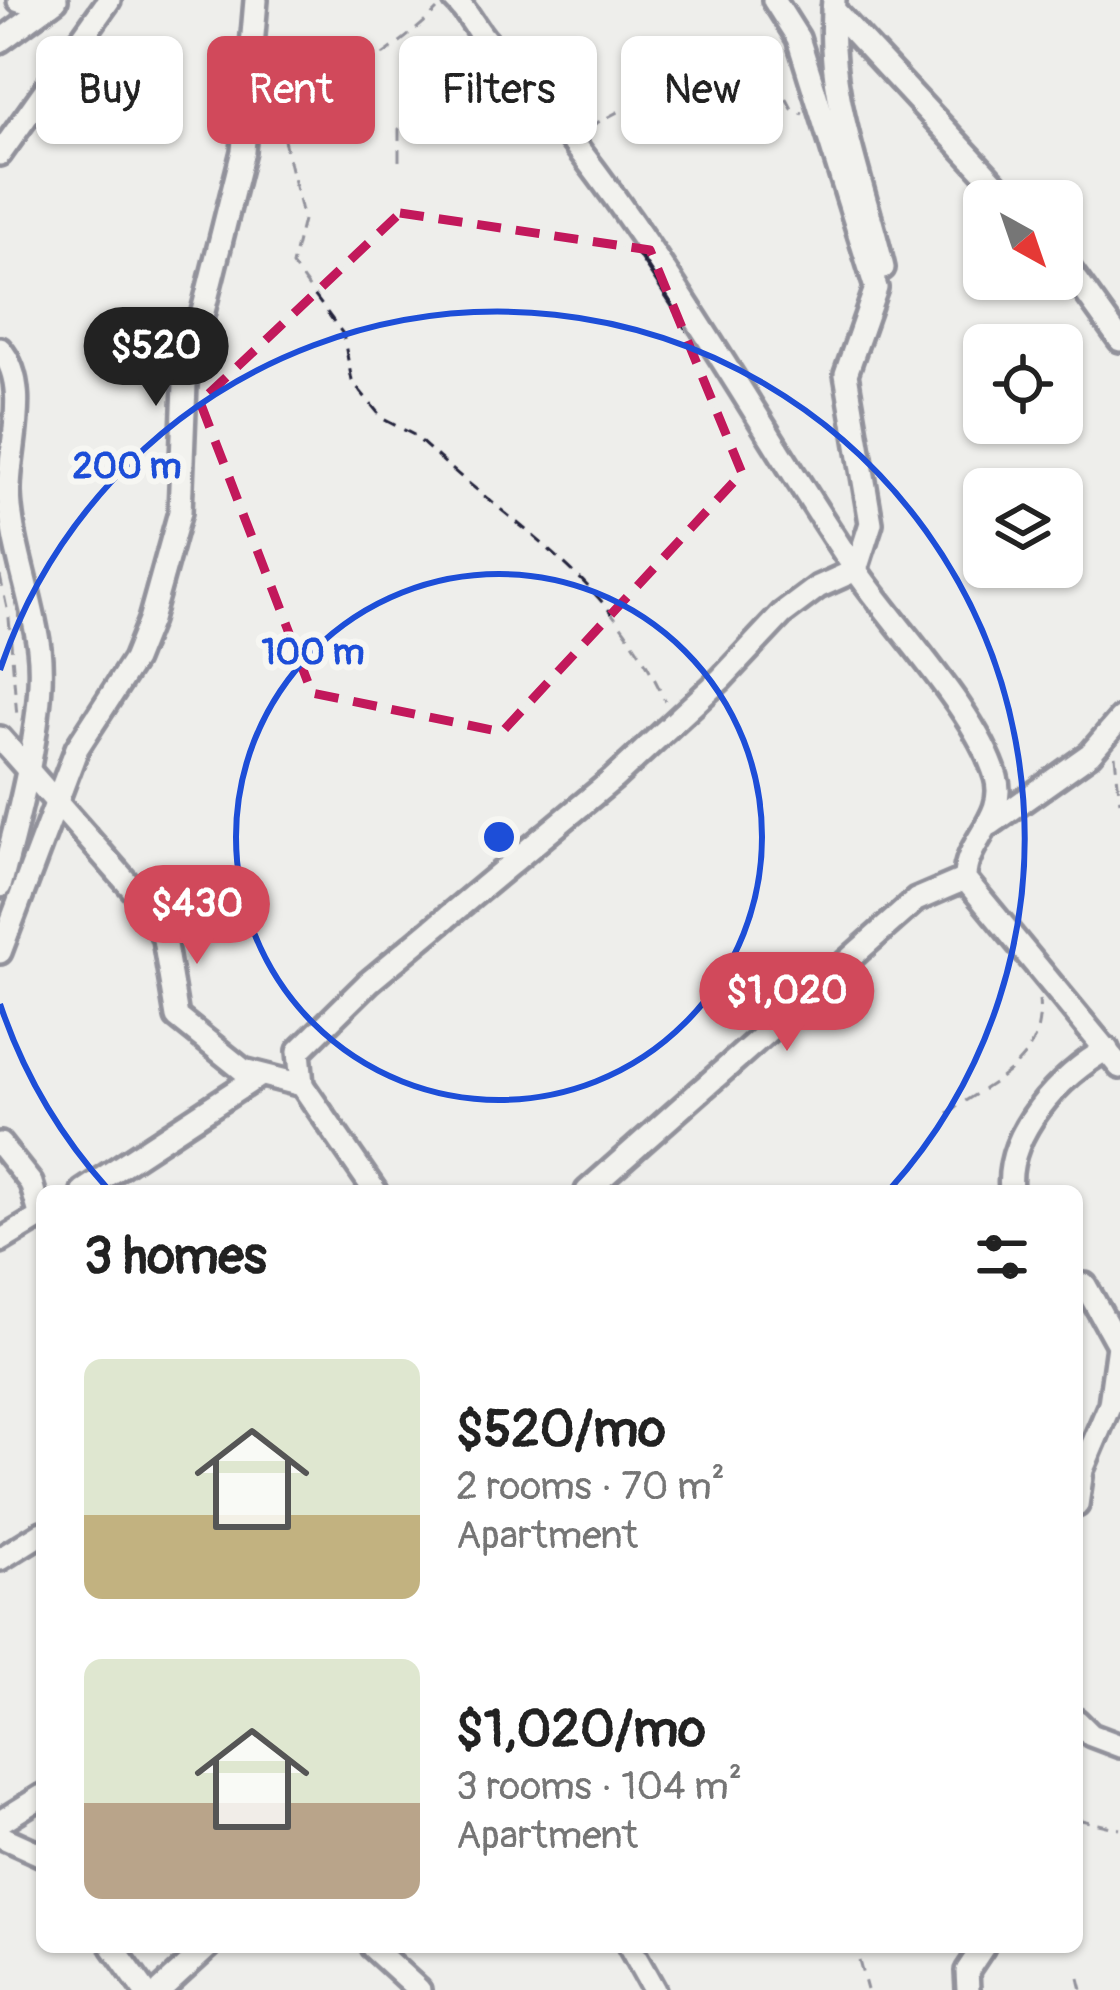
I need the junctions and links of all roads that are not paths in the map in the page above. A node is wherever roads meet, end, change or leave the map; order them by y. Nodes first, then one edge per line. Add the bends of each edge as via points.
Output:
1 (19, 0) edge
2 (109, 0) edge
3 (256, 0) edge
4 (774, 0) edge
5 (798, 0) edge
6 (53, 2) edge
7 (834, 4) edge
8 (461, 5) edge
9 (0, 41) edge
10 (820, 113) junction
11 (0, 154) edge
12 (992, 180) edge
13 (1083, 288) edge
14 (1120, 340) edge
15 (855, 343) junction
16 (0, 349) edge
17 (856, 570) junction
18 (1119, 720) edge
19 (0, 738) edge
20 (27, 771) junction
21 (54, 806) junction
22 (991, 824) junction
23 (965, 878) junction
24 (0, 886) edge
25 (0, 952) edge
26 (1113, 1058) edge
27 (260, 1075) junction
28 (302, 1085) junction
29 (0, 1144) edge
30 (92, 1185) edge
31 (371, 1185) edge
32 (594, 1185) edge
33 (1011, 1185) edge
34 (36, 1199) edge
35 (36, 1220) edge
36 (0, 1240) edge
37 (1083, 1283) edge
38 (1083, 1285) edge
39 (1120, 1298) edge
40 (1119, 1337) edge
41 (1083, 1479) edge
42 (36, 1537) edge
43 (0, 1559) edge
44 (1083, 1730) edge
45 (1120, 1746) edge
46 (36, 1800) edge
47 (0, 1822) edge
48 (0, 1836) edge
49 (36, 1852) edge
50 (117, 1953) edge
51 (201, 1953) edge
52 (379, 1953) edge
53 (638, 1953) edge
54 (979, 1953) edge
55 (143, 1990) edge
56 (161, 1990) edge
57 (419, 1990) edge
58 (654, 1990) edge
59 (968, 1990) edge

1 - 6 street
2 - 11 street
3 - 21 street via 243,152 185,384 180,512 134,660 77,748
4 - 10 street via 798,38
5 - 10 street
6 - 9 street
7 - 12 street
7 - 15 street via 839,100 886,280 885,297
8 - 17 street via 572,136 691,306
10 - 15 street via 876,288
13 - 14 street
15 - 17 street via 846,374 871,523
16 - 20 street via 15,388 10,508 40,653
17 - 22 street via 976,735 999,788
17 - 28 street via 782,614 672,725 369,982 302,1046
18 - 22 street via 1090,754
19 - 20 street
20 - 21 street
20 - 24 street
21 - 25 street
21 - 27 street via 153,912 177,1017
22 - 23 street
23 - 26 street
23 - 32 street via 899,914
26 - 33 street via 1063,1078 1014,1149
27 - 28 street
27 - 30 street
28 - 31 street
29 - 34 street
35 - 36 street
37 - 39 street
38 - 40 street
40 - 41 street via 1110,1404
42 - 43 street
44 - 45 street
46 - 47 street
48 - 49 street
50 - 55 street
51 - 56 street
52 - 57 street
53 - 58 street
54 - 59 street via 967,1971

